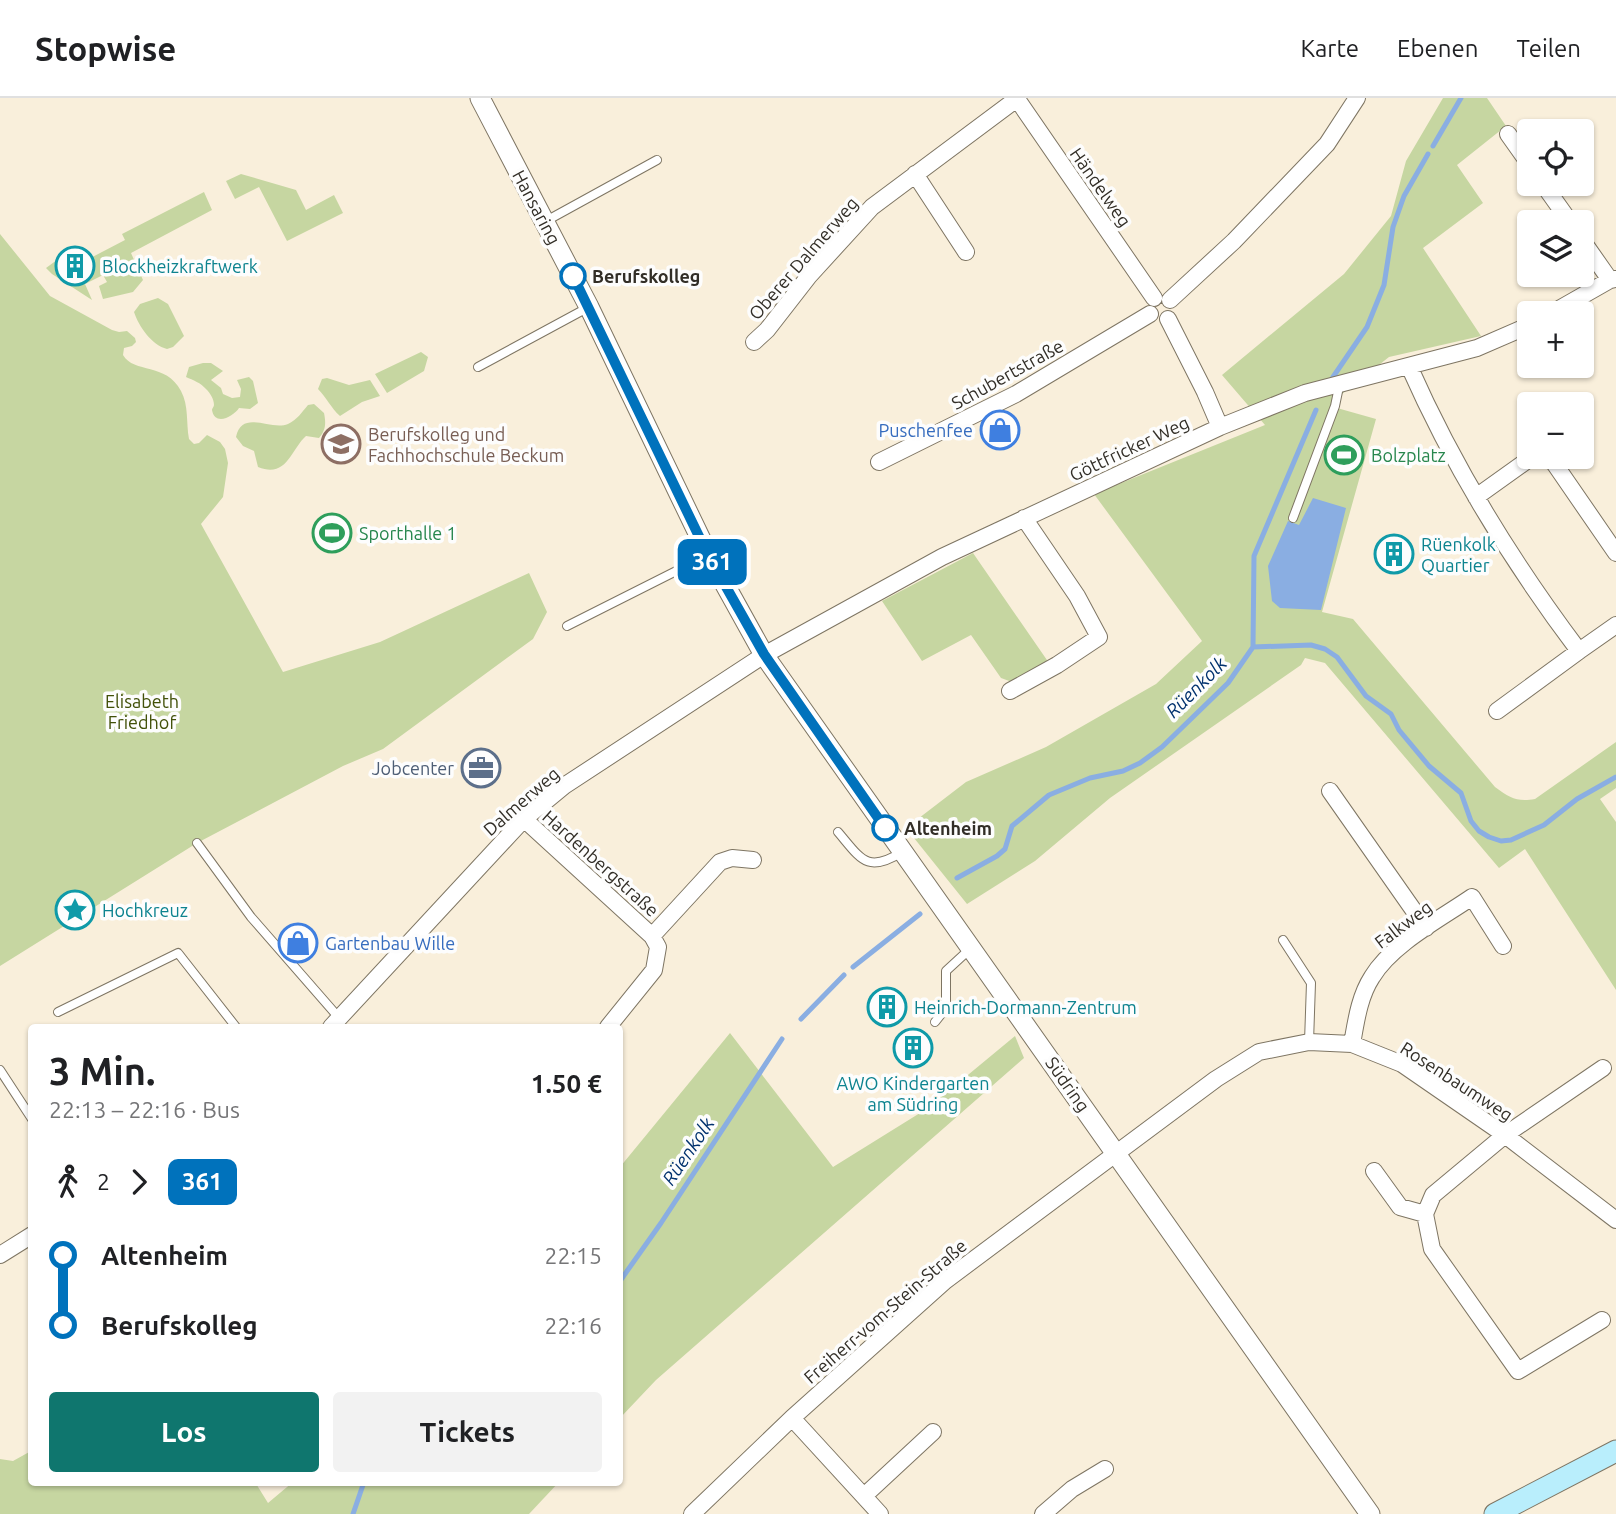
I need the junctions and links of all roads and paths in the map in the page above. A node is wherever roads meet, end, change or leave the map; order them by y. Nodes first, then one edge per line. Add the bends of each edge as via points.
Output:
1 (480, 98) edge
2 (1357, 98) edge
3 (1018, 99) edge
4 (1508, 134) dead end
5 (1517, 147) edge
6 (657, 160) dead end
7 (915, 174) junction
8 (545, 222) junction
9 (966, 252) dead end
10 (1594, 255) edge
11 (1613, 279) edge
12 (1162, 299) junction
13 (1574, 301) edge
14 (589, 307) junction
15 (1150, 314) junction
16 (1168, 318) junction
17 (1517, 331) edge
18 (754, 342) dead end
19 (1409, 366) junction
20 (478, 367) dead end
21 (1340, 382) junction
22 (1220, 427) junction
23 (879, 462) dead end
24 (1517, 468) edge
25 (1557, 469) edge
26 (1476, 497) junction
27 (1024, 518) junction
28 (1293, 518) dead end
29 (1616, 553) edge
30 (708, 555) junction
31 (1616, 625) edge
32 (567, 626) dead end
33 (1578, 651) junction
34 (764, 654) junction
35 (1010, 691) dead end
36 (1497, 711) dead end
37 (1330, 791) dead end
38 (524, 819) junction
39 (838, 832) dead end
40 (197, 843) dead end
41 (902, 852) junction
42 (753, 860) dead end
43 (1426, 928) junction
44 (1283, 940) dead end
45 (655, 941) junction
46 (1503, 946) dead end
47 (971, 948) junction
48 (58, 1012) dead end
49 (934, 1022) dead end
50 (335, 1023) edge
51 (234, 1024) edge
52 (610, 1024) edge
53 (1309, 1041) junction
54 (1352, 1044) junction
55 (1603, 1068) dead end
56 (0, 1070) edge
57 (28, 1113) edge
58 (1505, 1135) junction
59 (1116, 1152) junction
60 (1374, 1171) dead end
61 (1425, 1214) junction
62 (1616, 1220) edge
63 (28, 1238) edge
64 (0, 1255) edge
65 (1602, 1320) dead end
66 (792, 1418) junction
67 (933, 1432) dead end
68 (1616, 1451) edge
69 (1105, 1469) dead end
70 (864, 1496) junction
71 (692, 1514) edge
72 (880, 1514) edge
73 (1043, 1514) edge
74 (1370, 1514) edge
75 (1495, 1514) edge

1 - 8 street, Hansaring
2 - 12 street via 1327,144 1234,241
3 - 7 street, Oberer Dalmerweg
3 - 12 street, Händelweg
4 - 5 street
6 - 8 lane
7 - 9 street
7 - 18 street, Oberer Dalmerweg via 872,207
8 - 14 street, Hansaring
10 - 11 street
11 - 13 street
12 - 15 street via 1148,307
12 - 16 street via 1173,307
14 - 20 lane
14 - 30 street, Hansaring
15 - 16 street via 1159,321
15 - 23 street, Schubertstraße via 1016,394
16 - 22 street
17 - 19 street, Göttfricker Weg via 1477,348
19 - 21 street, Göttfricker Weg
19 - 26 street
21 - 22 street, Göttfricker Weg
21 - 28 lane
22 - 27 street, Göttfricker Weg
24 - 26 street
25 - 29 street
26 - 33 street
27 - 34 street, Göttfricker Weg
27 - 35 street via 1099,637
30 - 32 lane
30 - 34 street, Hansaring
31 - 33 street
33 - 36 street
34 - 38 street, Dalmerweg via 564,786
34 - 41 street, Südring
37 - 43 street
38 - 45 street, Hardenbergstraße
38 - 50 street, Dalmerweg
39 - 41 lane via 862,860 875,865
40 - 50 lane, Dalmerweg
41 - 47 street, Südring
42 - 45 street, Hardenbergstraße via 720,862
43 - 46 street, Falkweg via 1472,897
43 - 54 street, Falkweg via 1396,949 1372,976 1359,1007
44 - 53 lane via 1311,983
45 - 52 street, Hardenbergstraße via 654,970
47 - 49 lane via 946,971 946,1008
47 - 59 street, Südring
48 - 51 lane via 178,953
53 - 54 street, Rosenbaumweg
53 - 59 street, Rosenbaumweg via 1259,1052
54 - 58 street, Rosenbaumweg via 1402,1064
55 - 58 street
56 - 57 lane
58 - 61 street via 1433,1195
58 - 62 street, Rosenbaumweg
59 - 66 street, Freiherr-vom-Stein-Straße via 944,1281
59 - 74 street, Südring
60 - 61 street via 1400,1207
61 - 65 street via 1432,1249 1518,1371
63 - 64 street
66 - 70 street
66 - 71 street, Freiherr-vom-Stein-Straße
67 - 70 street
68 - 75 main road
69 - 73 street
70 - 72 street

